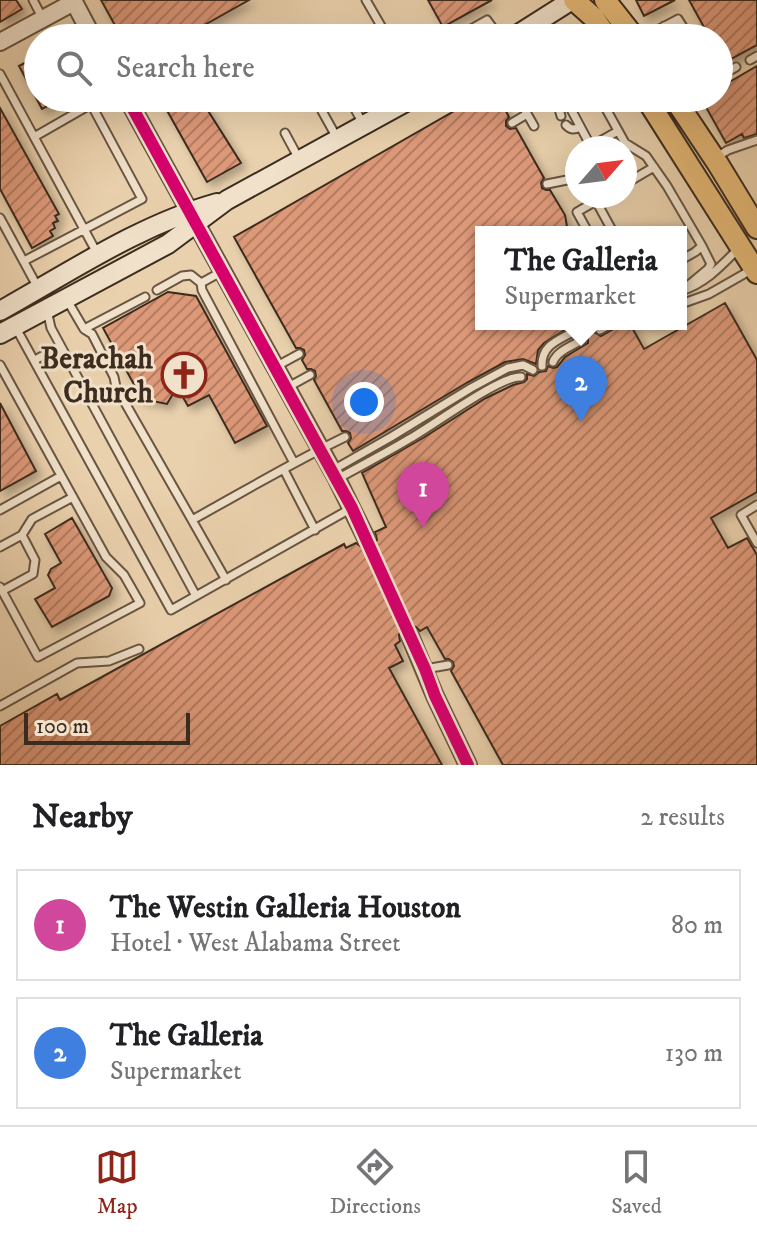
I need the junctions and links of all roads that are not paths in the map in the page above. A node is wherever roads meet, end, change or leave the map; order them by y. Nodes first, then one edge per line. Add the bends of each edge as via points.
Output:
1 (33, 0) edge
2 (366, 0) edge
3 (573, 0) edge
4 (605, 0) edge
5 (76, 2) edge
6 (43, 19) junction
7 (34, 24) edge
8 (86, 24) edge
9 (380, 24) edge
10 (534, 24) edge
11 (598, 24) edge
12 (624, 24) edge
13 (24, 29) edge
14 (0, 42) edge
15 (736, 67) dead end
16 (733, 69) edge
17 (0, 74) edge
18 (77, 112) edge
19 (95, 112) edge
20 (135, 112) edge
21 (323, 112) edge
22 (357, 112) edge
23 (388, 112) edge
24 (560, 112) edge
25 (572, 112) edge
26 (608, 112) edge
27 (656, 112) edge
28 (684, 112) edge
29 (527, 114) joint
30 (561, 116) dead end
31 (512, 123) dead end
32 (364, 125) junction
33 (566, 125) dead end
34 (534, 126) dead end
35 (580, 127) junction
36 (618, 131) junction
37 (285, 133) dead end
38 (621, 136) edge
39 (672, 136) junction
40 (34, 137) junction
41 (338, 140) junction
42 (757, 140) edge
43 (637, 153) edge
44 (300, 161) junction
45 (716, 161) junction
46 (654, 167) junction
47 (637, 177) edge
48 (565, 180) edge
49 (547, 184) dead end
50 (704, 187) junction
51 (584, 208) edge
52 (600, 208) edge
53 (193, 217) junction
54 (0, 218) edge
55 (585, 226) edge
56 (610, 226) edge
57 (83, 229) junction
58 (757, 230) edge
59 (702, 246) junction
60 (741, 246) junction
61 (98, 256) junction
62 (687, 257) edge
63 (24, 261) junction
64 (755, 270) edge
65 (223, 271) junction
66 (201, 283) junction
67 (687, 285) edge
68 (39, 289) junction
69 (687, 289) edge
70 (157, 290) dead end
71 (145, 297) dead end
72 (66, 298) junction
73 (687, 302) edge
74 (46, 308) junction
75 (0, 311) edge
76 (84, 329) junction
77 (8, 330) edge
78 (576, 330) dead end
79 (582, 340) dead end
80 (60, 346) junction
81 (299, 354) dead end
82 (35, 360) junction
83 (553, 362) dead end
84 (0, 365) edge
85 (542, 366) dead end
86 (275, 367) junction
87 (533, 370) dead end
88 (310, 375) dead end
89 (521, 377) dead end
90 (3, 378) edge
91 (287, 388) junction
92 (345, 437) dead end
93 (320, 449) junction
94 (294, 463) junction
95 (284, 470) junction
96 (334, 475) junction
97 (61, 476) junction
98 (73, 497) junction
99 (757, 505) edge
100 (352, 508) junction
101 (0, 510) edge
102 (192, 520) junction
103 (315, 530) junction
104 (22, 535) junction
105 (366, 538) tunnel mouth
106 (756, 538) edge
107 (0, 547) edge
108 (226, 580) junction
109 (1, 589) edge
110 (196, 596) junction
111 (410, 636) tunnel mouth
112 (139, 649) dead end
113 (448, 665) dead end
114 (425, 669) junction
115 (0, 706) edge
116 (468, 765) edge

1 - 6 lane
2 - 9 lane
3 - 10 main road
3 - 11 main road
4 - 12 main road
5 - 6 street
5 - 8 street
6 - 7 street
13 - 14 street
15 - 16 lane
17 - 40 lane
18 - 40 lane
19 - 57 lane via 142,199
20 - 53 street
21 - 41 lane
22 - 32 lane
23 - 32 main road
24 - 30 lane
25 - 35 lane
26 - 36 lane
27 - 39 main road
28 - 45 main road
29 - 31 lane
29 - 34 lane
32 - 41 main road
33 - 35 lane
35 - 36 lane via 593,145
36 - 38 lane
37 - 44 lane
39 - 45 main road via 706,166
39 - 50 main road
40 - 57 lane
41 - 44 main road
42 - 45 lane via 728,150
43 - 46 lane
44 - 53 main road
45 - 58 main road
46 - 47 lane
46 - 59 lane
48 - 49 lane
50 - 58 main road via 719,191 729,207
50 - 60 main road
51 - 55 lane via 577,212
52 - 56 lane
53 - 61 main road via 158,223
53 - 65 street
53 - 72 main road via 168,244
54 - 63 lane via 8,241
57 - 61 lane
57 - 63 lane
59 - 62 lane
59 - 67 lane via 711,264
60 - 64 main road
60 - 69 lane via 712,276
61 - 68 main road
63 - 68 lane
64 - 73 lane
65 - 66 lane
65 - 86 street
66 - 70 lane via 191,275 182,276
66 - 94 lane
68 - 74 main road
68 - 75 main road
71 - 76 lane
72 - 74 main road
72 - 76 lane
74 - 77 main road
74 - 80 lane
76 - 102 lane via 92,334
77 - 82 lane
78 - 85 lane via 545,349
79 - 83 lane
80 - 82 lane
80 - 110 lane
81 - 86 lane
82 - 110 lane via 171,610
84 - 90 lane
86 - 91 street
87 - 96 lane via 523,365 508,368
88 - 91 lane
89 - 96 lane via 510,378 411,438
90 - 97 lane
91 - 93 street
92 - 93 lane
93 - 94 lane
93 - 96 street
94 - 95 lane
95 - 102 lane
95 - 103 lane
96 - 100 street
97 - 98 lane
97 - 101 lane
98 - 104 lane via 32,519
98 - 109 lane via 106,557 140,603 38,657
99 - 106 lane via 741,515
100 - 103 lane
100 - 105 street
102 - 108 lane
103 - 108 lane
104 - 107 lane
104 - 109 lane via 35,560 33,574
108 - 110 lane
111 - 114 street
112 - 115 lane via 109,661 77,663
113 - 114 lane
114 - 116 street

